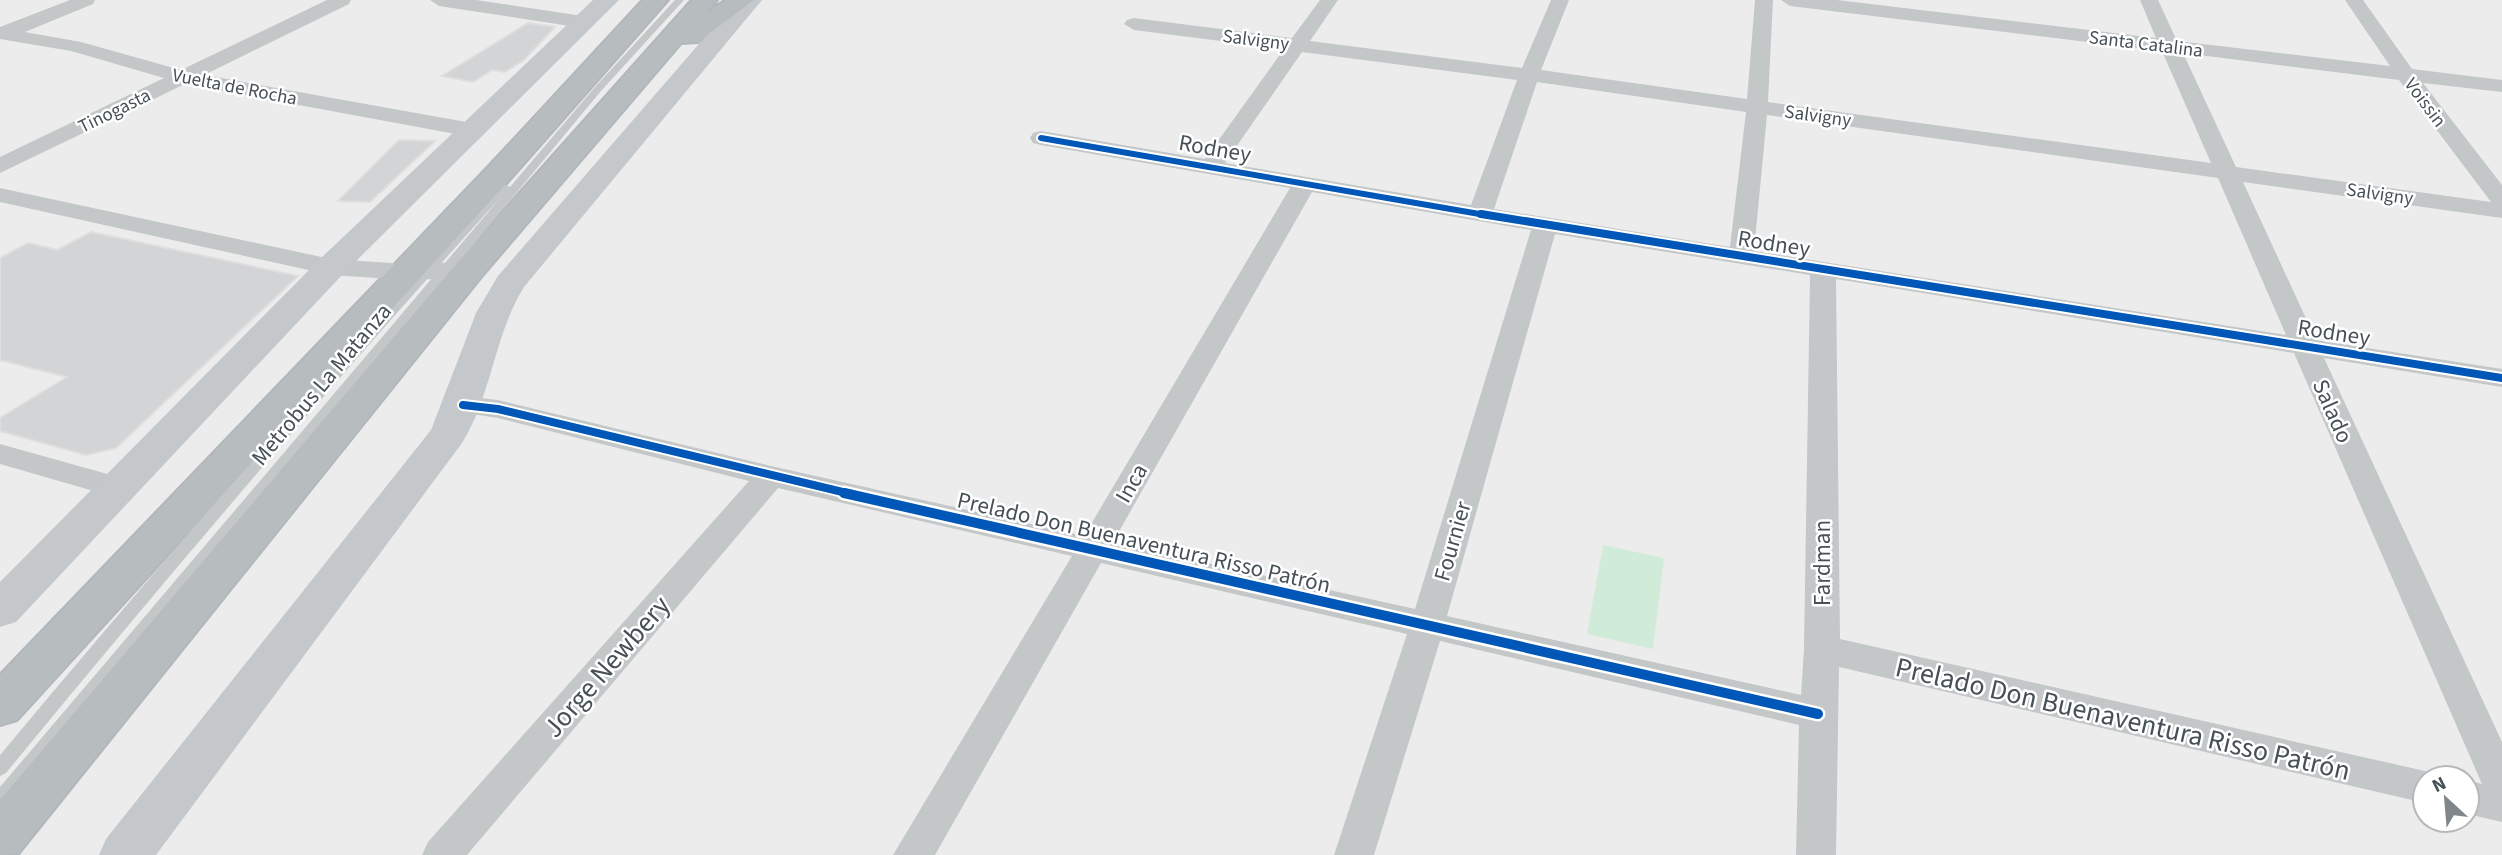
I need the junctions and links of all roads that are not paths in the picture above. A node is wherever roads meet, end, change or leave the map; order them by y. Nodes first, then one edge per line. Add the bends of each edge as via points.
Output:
1 (86, 0) edge
2 (342, 0) edge
3 (439, 0) edge
4 (656, 0) edge
5 (670, 0) edge
6 (680, 0) edge
7 (705, 0) edge
8 (742, 0) edge
9 (750, 0) edge
10 (1329, 0) edge
11 (1560, 0) edge
12 (1764, 0) edge
13 (1790, 0) edge
14 (2149, 0) edge
15 (2354, 0) edge
16 (595, 11) edge
17 (1134, 24) dead end
18 (2, 34) edge
19 (1298, 44) junction
20 (2171, 46) junction
21 (645, 69) junction
22 (1529, 75) junction
23 (2406, 75) junction
24 (181, 77) junction
25 (2502, 86) edge
26 (1757, 107) junction
27 (472, 130) junction
28 (1041, 138) dead end
29 (0, 166) edge
30 (1211, 167) junction
31 (2224, 171) junction
32 (1304, 183) junction
33 (0, 195) edge
34 (2502, 201) edge
35 (2502, 211) edge
36 (1480, 213) junction
37 (1545, 225) junction
38 (1741, 257) junction
39 (331, 267) junction
40 (1823, 270) junction
41 (437, 271) junction
42 (2304, 347) junction
43 (2502, 378) edge
44 (463, 405) junction
45 (0, 454) edge
46 (771, 476) junction
47 (118, 487) junction
48 (1094, 549) junction
49 (94, 606) junction
50 (0, 610) edge
51 (1427, 627) junction
52 (1822, 649) junction
53 (0, 678) edge
54 (0, 706) edge
55 (1818, 714) junction
56 (0, 768) edge
57 (2411, 784) edge
58 (2502, 784) edge
59 (0, 800) edge
60 (2481, 800) edge
61 (2502, 805) edge
62 (0, 838) edge
63 (125, 855) edge
64 (442, 855) edge
65 (913, 855) edge
66 (1354, 855) edge
67 (1816, 855) edge

1 - 18 street
2 - 24 street, Tinogasta
3 - 16 street
4 - 41 highway
5 - 41 lane, Metrobus La Matanza via 558,124
6 - 41 lane, Metrobus La Matanza
7 - 21 highway
8 - 21 highway
9 - 44 street via 503,292
10 - 19 street
11 - 22 street
12 - 26 street
13 - 20 street, Santa Catalina
14 - 20 street, Salado
15 - 23 street, Voissin
16 - 27 street
17 - 19 street, Salvigny
18 - 24 street, Vuelta de Rocha via 74,46
19 - 22 street, Salvigny
19 - 30 street
20 - 23 street, Santa Catalina
20 - 31 street, Salado
21 - 41 highway
22 - 26 street, Salvigny
22 - 36 street
23 - 25 street, Santa Catalina
23 - 34 street, Voissin
24 - 27 street, Vuelta de Rocha
24 - 29 street, Tinogasta
26 - 31 street, Salvigny
26 - 38 street
27 - 39 street
28 - 30 street, Rodney
30 - 32 street, Rodney
31 - 35 street, Salvigny
31 - 42 street, Salado
32 - 36 street, Rodney
32 - 48 street, Inca
33 - 39 street
36 - 37 street, Rodney
37 - 38 street, Rodney
37 - 51 street, Fournier
38 - 40 street, Rodney
39 - 41 street
39 - 47 street
40 - 42 street, Rodney
40 - 52 street, Fardman
41 - 49 highway
41 - 56 lane, Metrobus La Matanza via 94,654
41 - 59 lane, Metrobus La Matanza
41 - 62 highway
42 - 43 street, Rodney
42 - 58 street, Salado
44 - 46 street, Prelado Don Buenaventura Risso Patrón via 498,409
44 - 63 street via 434,454
45 - 47 street
46 - 48 street, Prelado Don Buenaventura Risso Patrón
46 - 64 street, Jorge Newbery
47 - 50 street
48 - 51 street, Prelado Don Buenaventura Risso Patrón
48 - 65 street, Inca
49 - 53 highway
49 - 54 highway
51 - 55 street, Prelado Don Buenaventura Risso Patrón
51 - 66 street, Fournier
52 - 55 street, Fardman
52 - 57 street, Prelado Don Buenaventura Risso Patrón
55 - 67 street, Fardman
60 - 61 street

